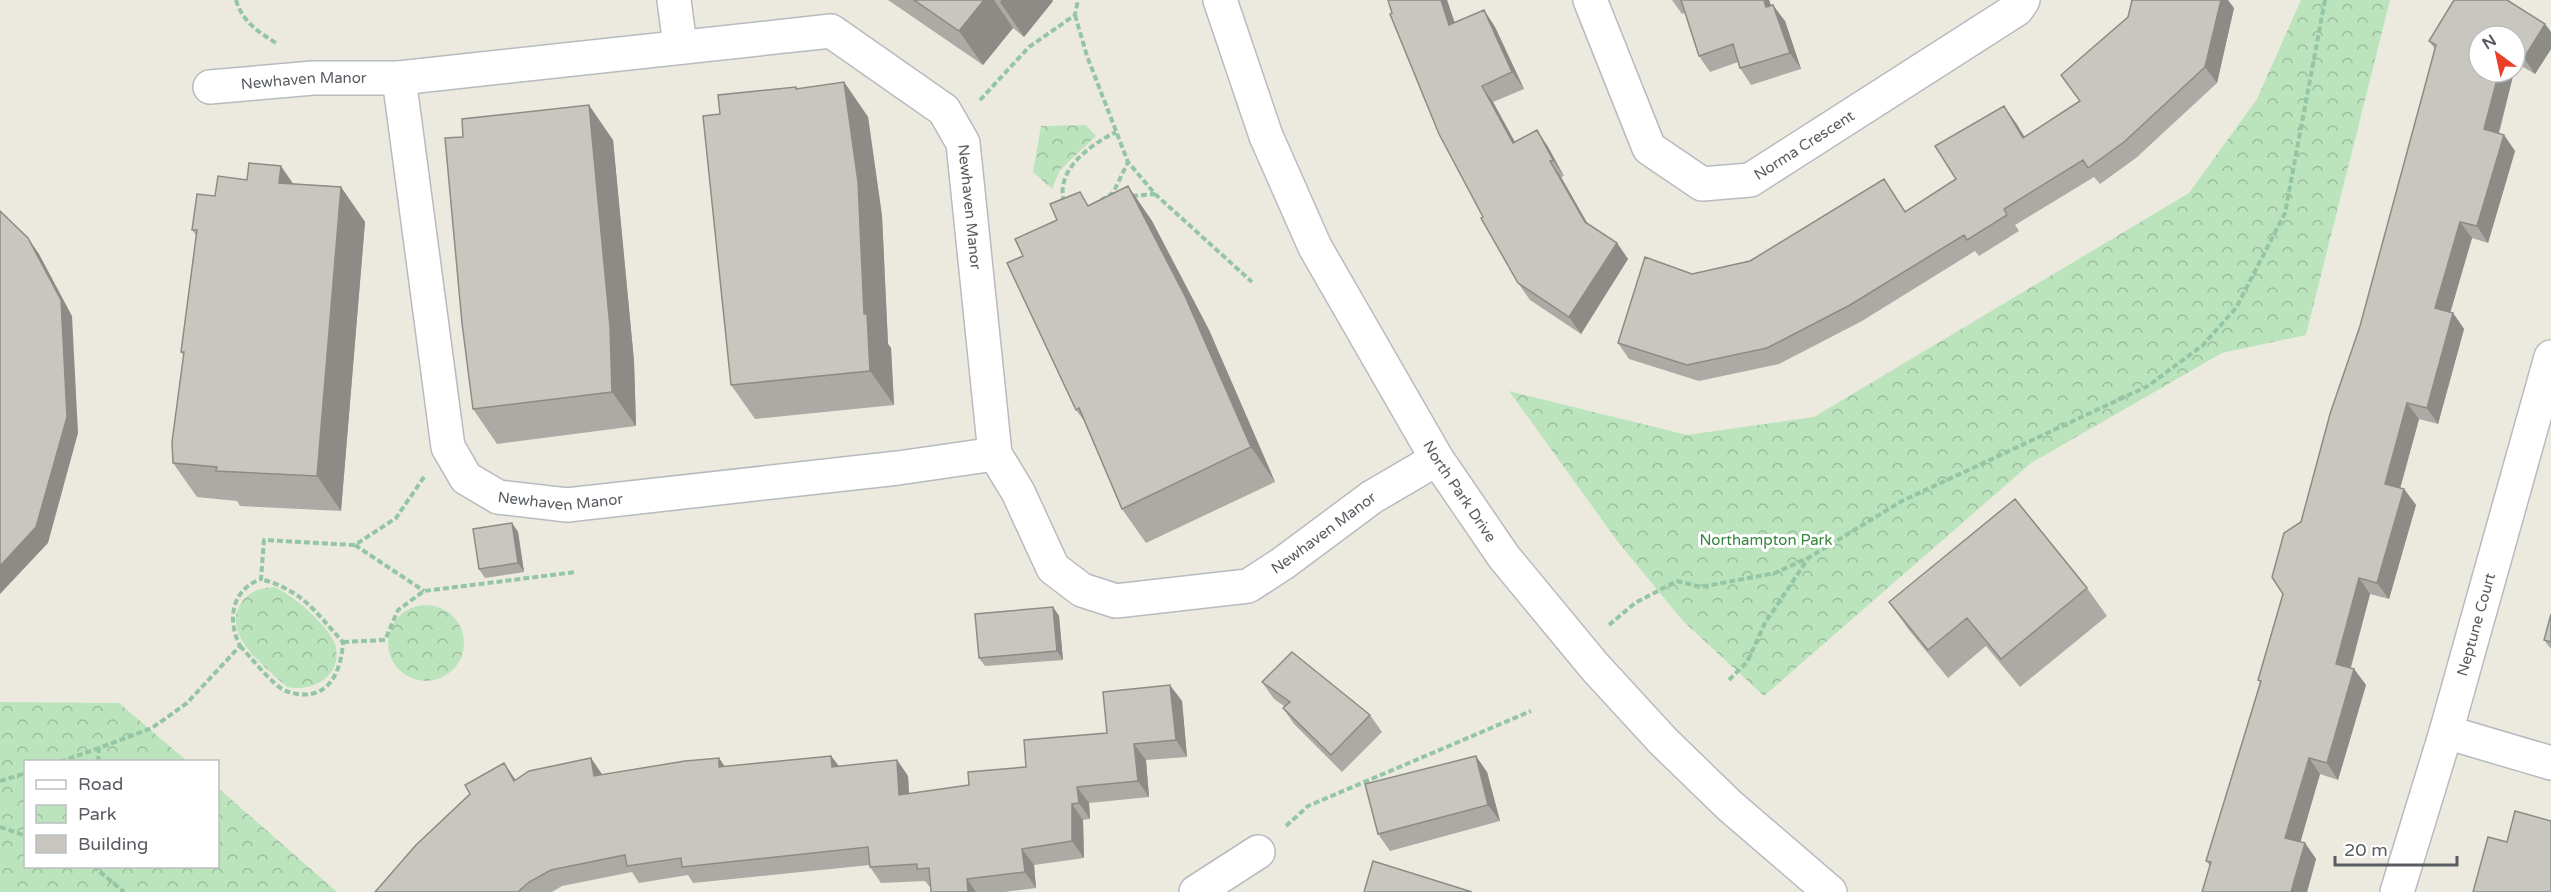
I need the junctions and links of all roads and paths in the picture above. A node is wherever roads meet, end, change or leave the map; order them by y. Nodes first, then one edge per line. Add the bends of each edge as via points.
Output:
1 (237, 0) edge
2 (675, 0) edge
3 (1078, 0) edge
4 (1220, 0) edge
5 (1590, 0) edge
6 (2023, 0) edge
7 (2325, 0) edge
8 (1075, 15) junction
9 (680, 46) junction
10 (313, 78) junction
11 (399, 78) junction
12 (210, 87) dead end
13 (955, 126) junction
14 (1116, 132) junction
15 (1128, 162) junction
16 (1113, 193) junction
17 (1155, 195) junction
18 (1066, 210) edge
19 (1086, 210) edge
20 (1252, 282) dead end
21 (2551, 357) edge
22 (448, 447) junction
23 (995, 454) junction
24 (1437, 459) junction
25 (355, 545) junction
26 (1810, 557) junction
27 (576, 573) dead end
28 (261, 579) junction
29 (424, 591) junction
30 (343, 642) junction
31 (240, 646) junction
32 (1580, 650) junction
33 (1729, 680) dead end
34 (1531, 711) dead end
35 (2446, 732) junction
36 (99, 748) junction
37 (66, 760) edge
38 (98, 760) edge
39 (2551, 763) edge
40 (24, 774) edge
41 (0, 781) edge
42 (0, 827) edge
43 (24, 835) edge
44 (1258, 852) joint
45 (94, 868) edge
46 (123, 892) edge
47 (1196, 892) edge
48 (1830, 892) edge
49 (2397, 892) edge

1 - 10 path via 255,30 296,54
2 - 9 street
3 - 8 path
4 - 24 street, North Park Drive via 1266,136 1315,247
5 - 6 street, Norma Crescent via 1649,148 1702,184 1750,180 2017,9
7 - 26 path via 2285,213 2236,308 2203,345 2148,386 1902,501
8 - 13 path via 1029,47
8 - 14 path
9 - 11 street, Newhaven Manor
9 - 13 street, Newhaven Manor via 831,31 944,110
10 - 11 street, Newhaven Manor
10 - 12 street, Newhaven Manor
11 - 22 street, Newhaven Manor
13 - 23 street, Newhaven Manor via 963,142
14 - 15 path
14 - 18 path via 1097,141 1069,170 1062,189
15 - 16 path
15 - 17 path
16 - 17 path
16 - 19 path
17 - 20 path
21 - 35 street, Neptune Court
22 - 23 street, Newhaven Manor via 466,478 498,497 567,505
22 - 25 path via 396,518
23 - 24 street, Newhaven Manor via 1018,492 1053,568 1082,590 1116,601 1248,585 1372,496
24 - 32 street, North Park Drive via 1504,557
25 - 28 path via 264,540
25 - 29 path
26 - 32 path via 1775,573 1724,583 1701,587 1677,581 1635,603
26 - 33 path via 1765,623 1747,662
27 - 29 path
28 - 30 path via 287,587 304,599
28 - 31 path via 242,592 235,604 232,626
29 - 30 path via 398,610 385,640
30 - 31 path via 343,659 335,677 323,690 306,694 284,691
31 - 36 path via 187,702 152,728
32 - 48 street, North Park Drive via 1663,741 1730,806
34 - 44 path via 1308,806
35 - 39 street
35 - 49 street, Neptune Court
36 - 37 path
36 - 38 path
40 - 41 path
42 - 43 path
44 - 47 street
45 - 46 path

